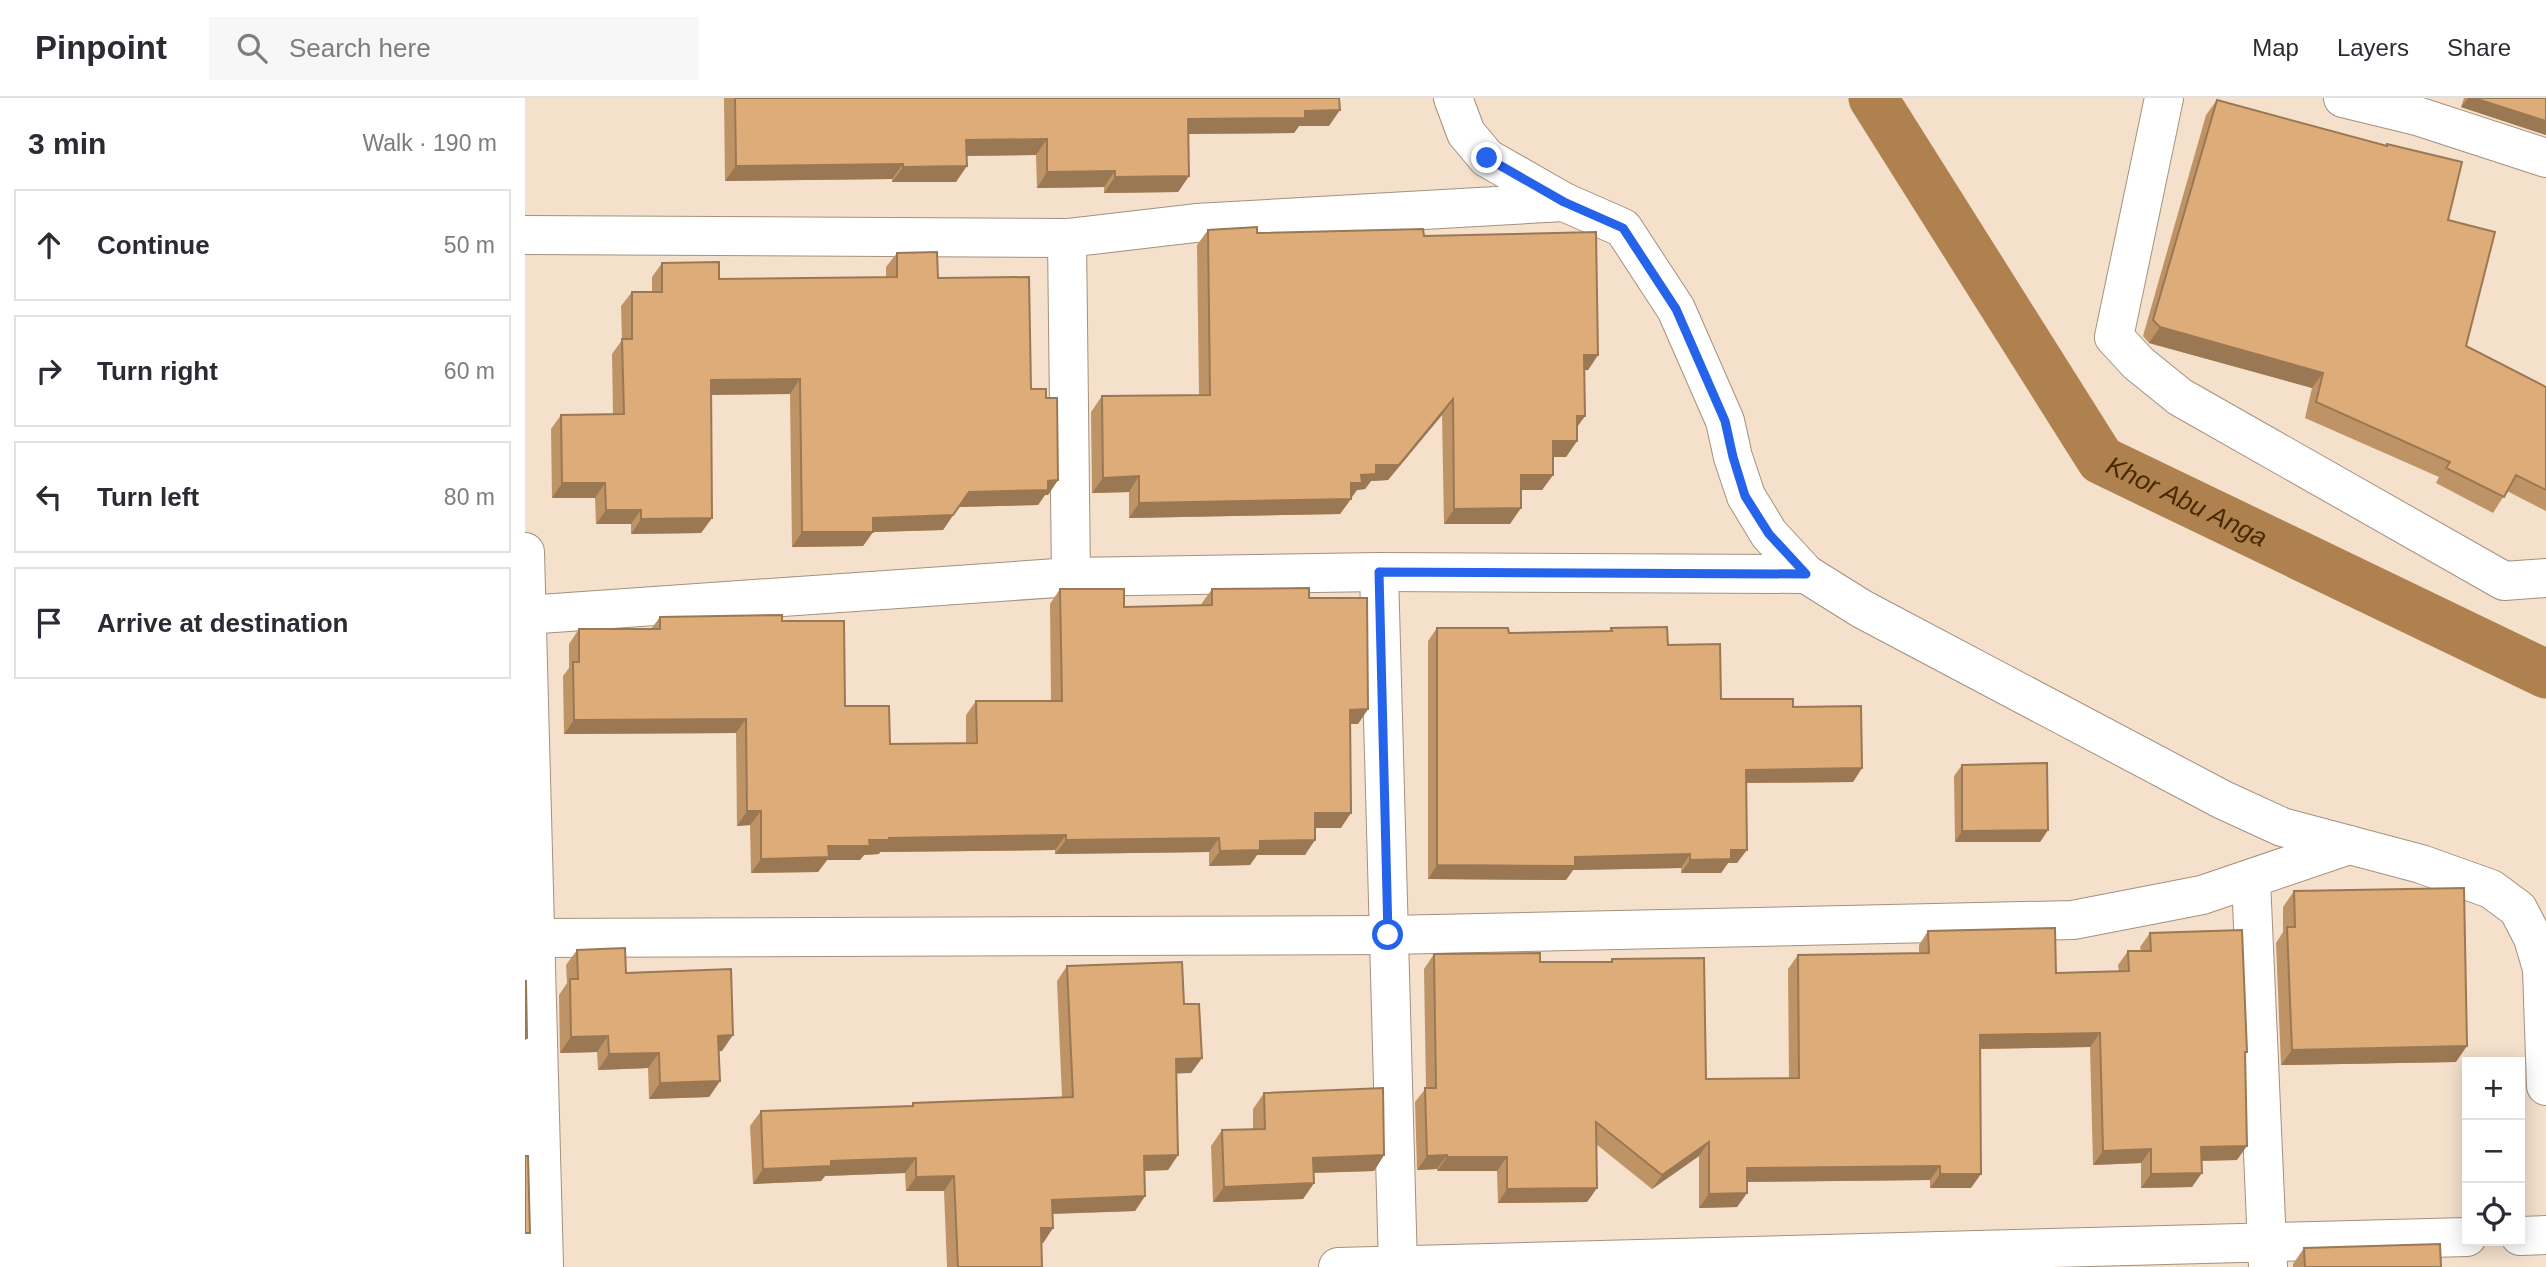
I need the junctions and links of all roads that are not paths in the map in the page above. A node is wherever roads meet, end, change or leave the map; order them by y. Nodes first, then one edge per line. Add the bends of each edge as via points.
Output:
1 (1453, 98) edge
2 (2164, 98) edge
3 (2343, 98) edge
4 (2420, 107) edge
5 (2546, 158) edge
6 (1564, 202) junction
7 (525, 235) edge
8 (1067, 239) junction
9 (525, 552) edge
10 (1379, 572) junction
11 (1806, 574) junction
12 (1071, 577) junction
13 (2546, 578) edge
14 (526, 615) edge
15 (2349, 845) junction
16 (2251, 880) junction
17 (1388, 935) junction
18 (531, 938) edge
19 (2546, 1086) edge
20 (2546, 1235) edge
21 (2525, 1236) edge
22 (2462, 1237) edge
23 (2268, 1254) edge
24 (1398, 1266) edge
25 (544, 1267) edge
26 (1338, 1267) edge

1 - 6 street via 1466,133 1487,158
2 - 13 street via 2114,337 2180,397 2491,574 2504,580
3 - 4 street
4 - 5 street
6 - 8 street via 1196,223
6 - 11 street via 1623,228 1676,309 1725,421 1745,496 1769,534
7 - 8 street
8 - 12 street
9 - 14 street
10 - 11 street
10 - 12 street
10 - 17 street
11 - 15 street via 1862,609 2223,800 2282,827
12 - 14 street
14 - 18 street
15 - 16 street
15 - 19 street via 2491,889 2518,909 2542,969
16 - 17 street via 2202,895 2073,920
16 - 23 street
17 - 18 street
17 - 24 street
18 - 25 street
20 - 21 street
22 - 23 street
23 - 24 street
24 - 26 street

